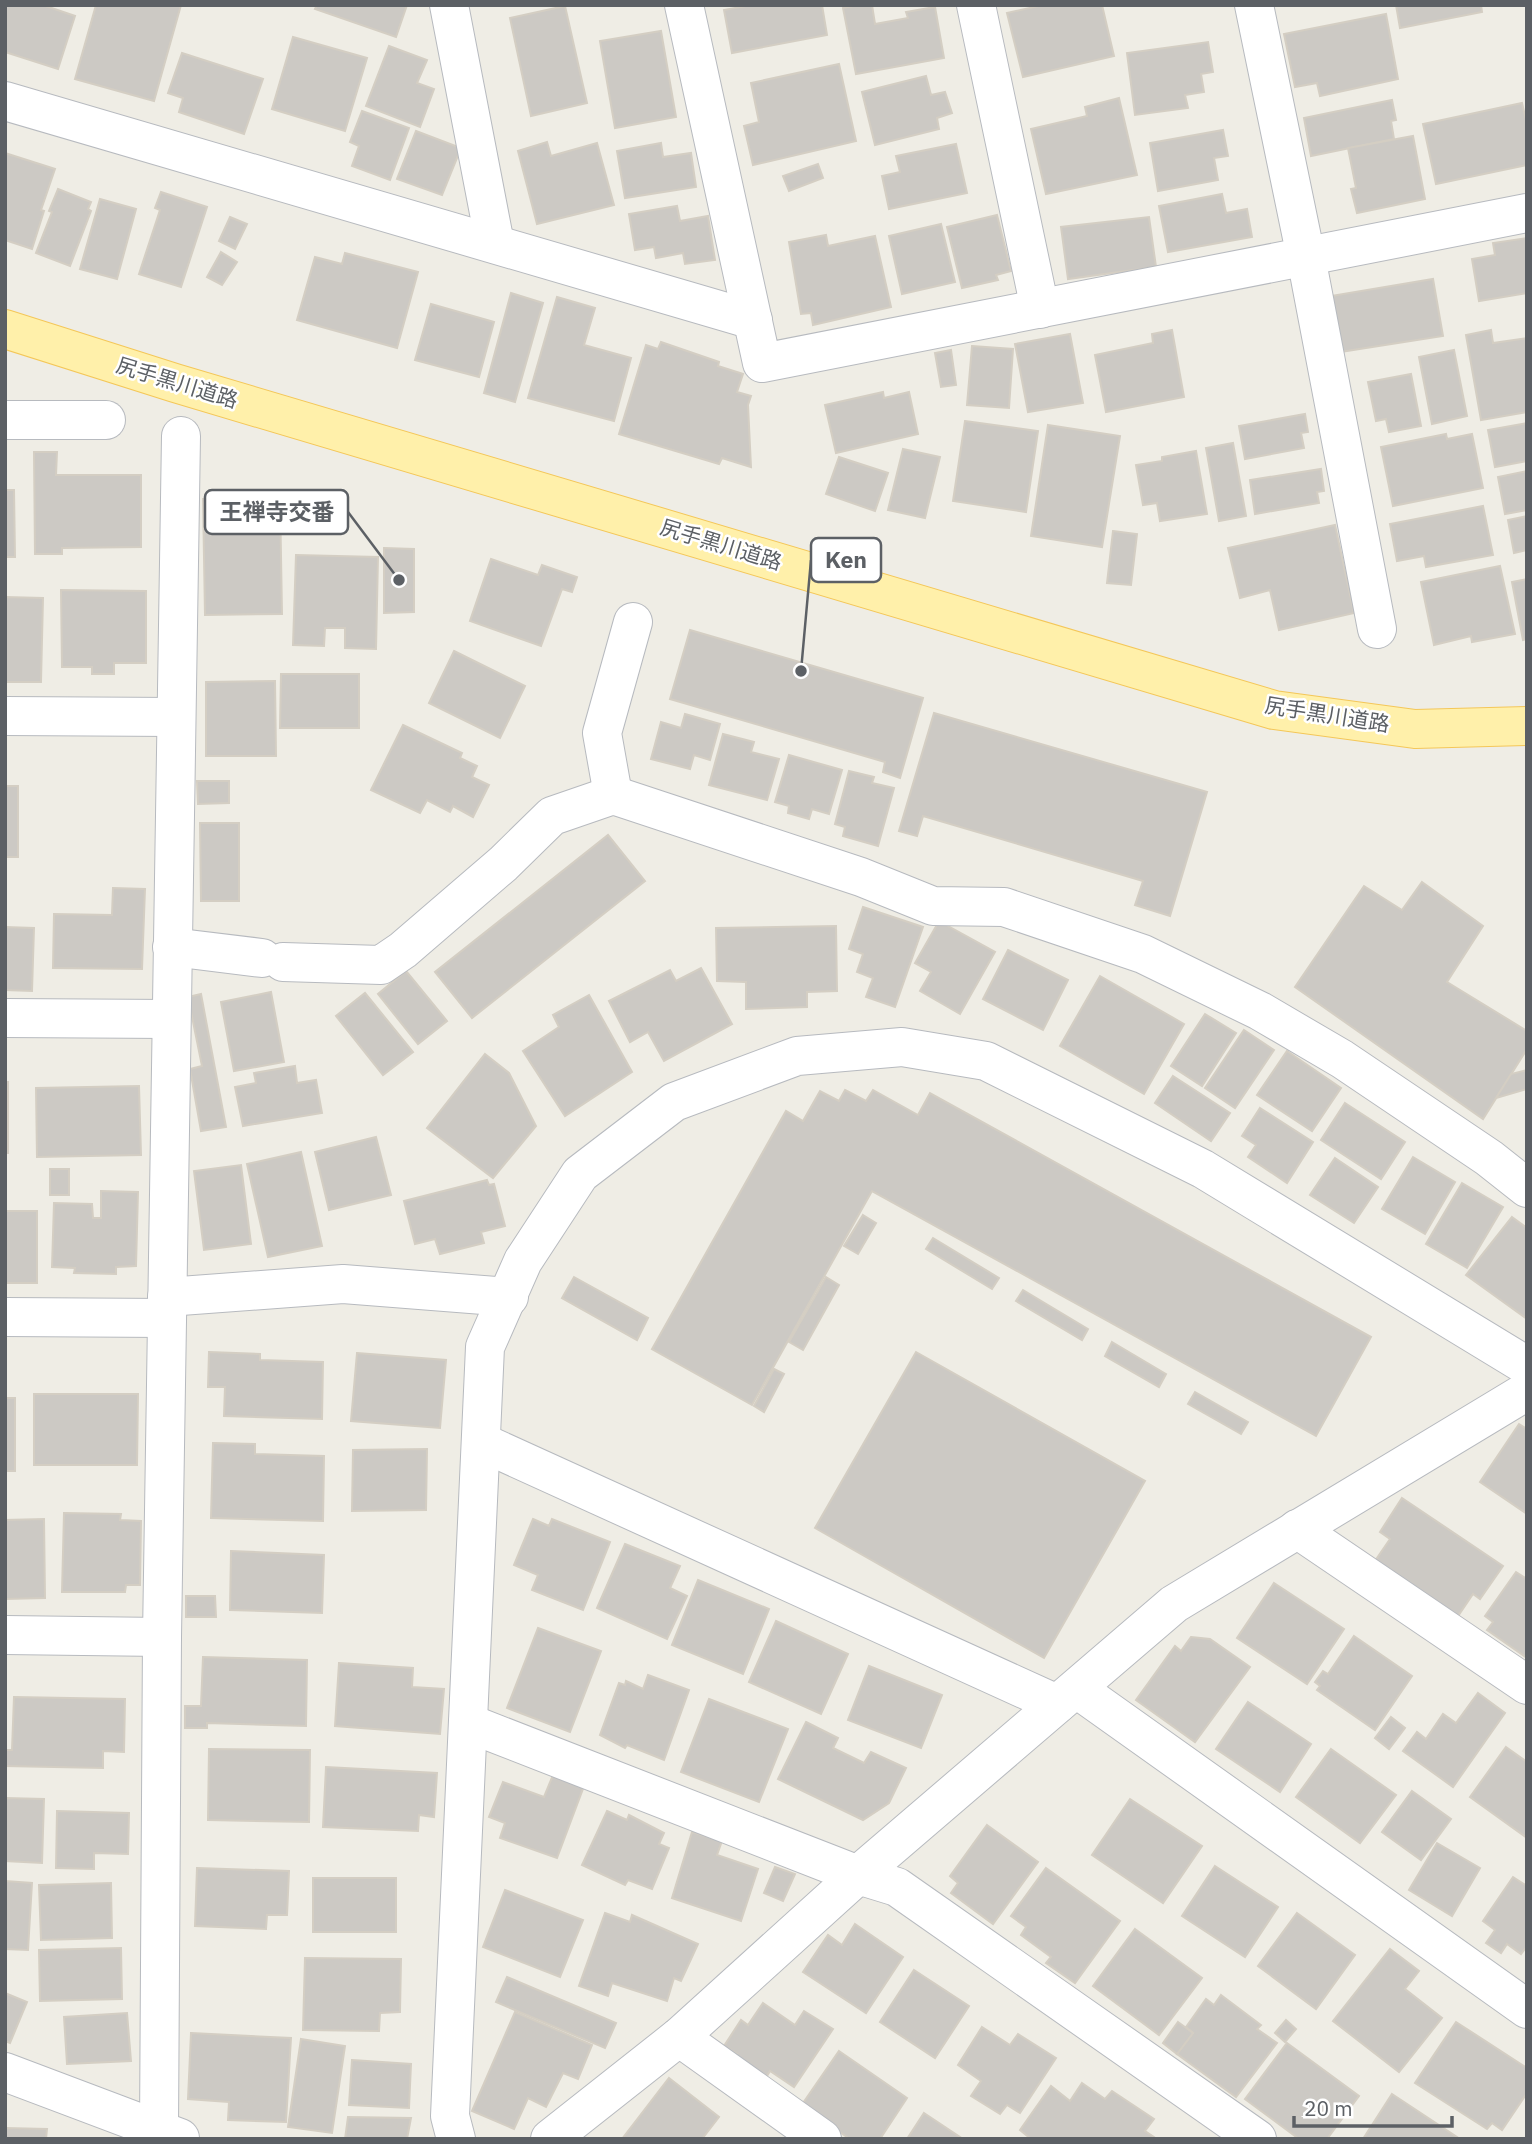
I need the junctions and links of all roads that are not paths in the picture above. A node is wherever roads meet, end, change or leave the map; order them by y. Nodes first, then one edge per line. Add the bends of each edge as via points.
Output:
1 (449, 5) edge
2 (684, 5) edge
3 (976, 5) edge
4 (1254, 5) edge
5 (5, 101) edge
6 (1527, 213) edge
7 (495, 244) junction
8 (1306, 257) junction
9 (1040, 309) junction
10 (752, 320) junction
11 (5, 329) edge
12 (5, 420) edge
13 (106, 420) dead end
14 (181, 436) dead end
15 (633, 622) dead end
16 (1377, 629) dead end
17 (5, 716) edge
18 (175, 717) junction
19 (1527, 726) edge
20 (613, 795) junction
21 (172, 947) junction
22 (5, 1018) edge
23 (171, 1020) junction
24 (1527, 1188) edge
25 (509, 1297) junction
26 (167, 1308) junction
27 (5, 1317) edge
28 (1527, 1366) edge
29 (1527, 1391) edge
30 (481, 1442) junction
31 (1297, 1529) junction
32 (5, 1635) edge
33 (162, 1637) junction
34 (1527, 1685) edge
35 (1067, 1696) junction
36 (468, 1723) junction
37 (858, 1875) junction
38 (1527, 2009) edge
39 (679, 2037) junction
40 (5, 2072) edge
41 (170, 2134) edge
42 (456, 2139) edge
43 (550, 2139) edge
44 (822, 2139) edge
45 (1257, 2139) edge

1 - 7 street
2 - 10 street
3 - 9 street
4 - 8 street
5 - 7 street
6 - 8 street
7 - 10 street
8 - 9 street
8 - 16 street
9 - 10 street via 762,363
11 - 19 main road, 尻手黒川道路 via 1274,710 1415,729
12 - 13 street
14 - 18 street
15 - 20 street via 602,733
17 - 18 street
18 - 21 street
20 - 21 street via 552,816 503,864 381,965 272,960
20 - 24 street via 861,877 933,906 1004,907 1143,954 1260,1011 1342,1059
21 - 23 street
22 - 23 street
23 - 26 street
25 - 26 street via 343,1284
25 - 28 street via 523,1261 580,1174 674,1102 797,1056 902,1047 986,1061 1203,1170
25 - 30 street via 485,1347
26 - 27 street
26 - 33 street
29 - 31 street
30 - 35 street
30 - 36 street
31 - 34 street
31 - 35 street via 1174,1604
32 - 33 street
33 - 41 street
35 - 37 street
35 - 38 street
36 - 37 street
36 - 42 street via 450,2116
37 - 39 street
37 - 45 street via 897,1887
39 - 43 street
39 - 44 street
40 - 41 street

